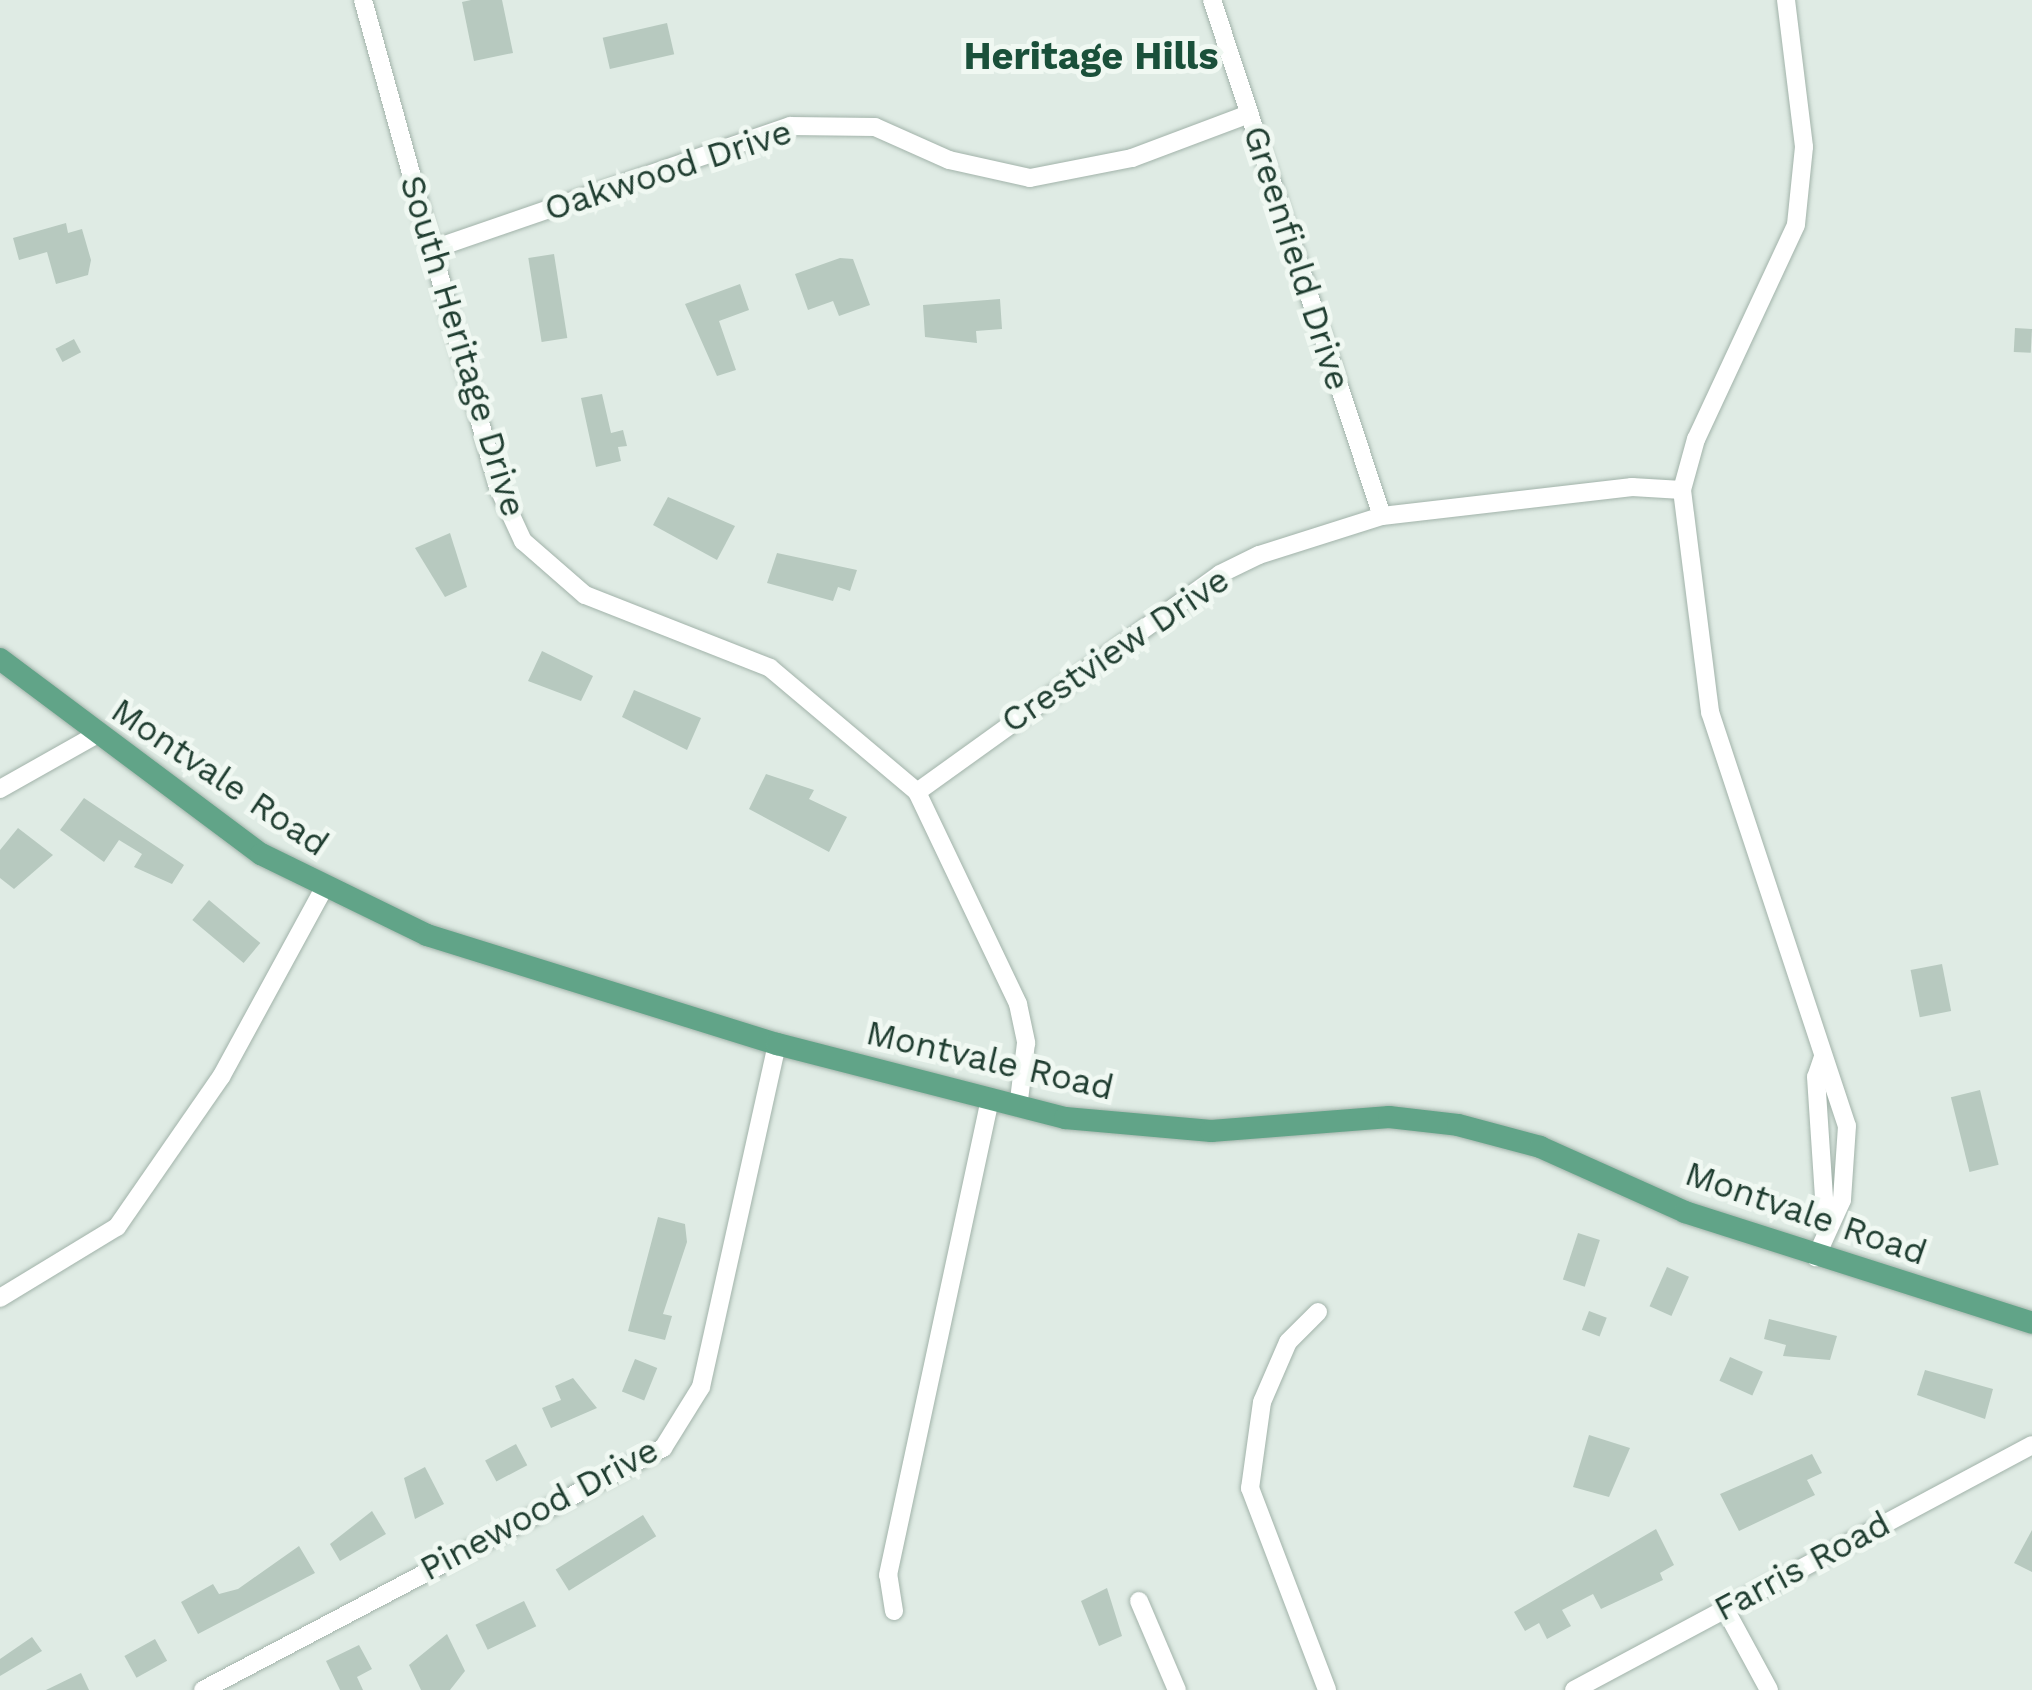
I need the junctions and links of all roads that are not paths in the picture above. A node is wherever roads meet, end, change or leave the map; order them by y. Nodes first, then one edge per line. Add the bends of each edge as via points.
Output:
1 (362, 0) edge
2 (1212, 0) edge
3 (1786, 0) edge
4 (1249, 114) junction
5 (432, 250) junction
6 (1682, 490) junction
7 (1382, 516) junction
8 (0, 659) edge
9 (96, 736) junction
10 (0, 789) edge
11 (917, 792) junction
12 (323, 890) junction
13 (777, 1044) junction
14 (1823, 1058) junction
15 (989, 1102) junction
16 (1018, 1108) junction
17 (1826, 1227) junction
18 (1816, 1257) junction
19 (0, 1298) edge
20 (1318, 1312) dead end
21 (2032, 1323) edge
22 (2032, 1445) edge
23 (1139, 1601) dead end
24 (1724, 1607) junction
25 (894, 1611) dead end
26 (203, 1690) edge
27 (1177, 1690) edge
28 (1327, 1690) edge
29 (1574, 1690) edge
30 (1769, 1690) edge

1 - 5 street, South Heritage Drive
2 - 4 street, Greenfield Drive
3 - 6 street via 1804,148 1796,225 1696,439
4 - 5 street, Oakwood Drive via 1132,158 1030,178 948,160 875,127 790,126
4 - 7 street, Greenfield Drive
5 - 11 street, South Heritage Drive via 498,487 548,570 585,595 770,668
6 - 7 street, Crestview Drive via 1632,487
6 - 14 street via 1710,712
7 - 11 street, Crestview Drive via 1220,574
8 - 9 main road, Montvale Road
9 - 10 street
9 - 12 main road, Montvale Road
11 - 16 street, South Heritage Drive via 1018,1004 1026,1043
12 - 13 main road, Montvale Road via 427,934
12 - 19 street via 222,1077 117,1227
13 - 15 main road, Montvale Road
13 - 26 street, Pinewood Drive via 701,1387 663,1448
14 - 17 street via 1816,1077
14 - 17 street via 1839,1081 1847,1126 1844,1186
15 - 16 main road, Montvale Road
15 - 25 street via 894,1544
16 - 18 main road, Montvale Road via 1176,1130 1388,1116 1458,1125
17 - 18 street
18 - 21 main road, Montvale Road
20 - 28 street via 1288,1342 1262,1402 1250,1488
22 - 24 street, Farris Road
23 - 27 street
24 - 29 street, Farris Road
24 - 30 street

